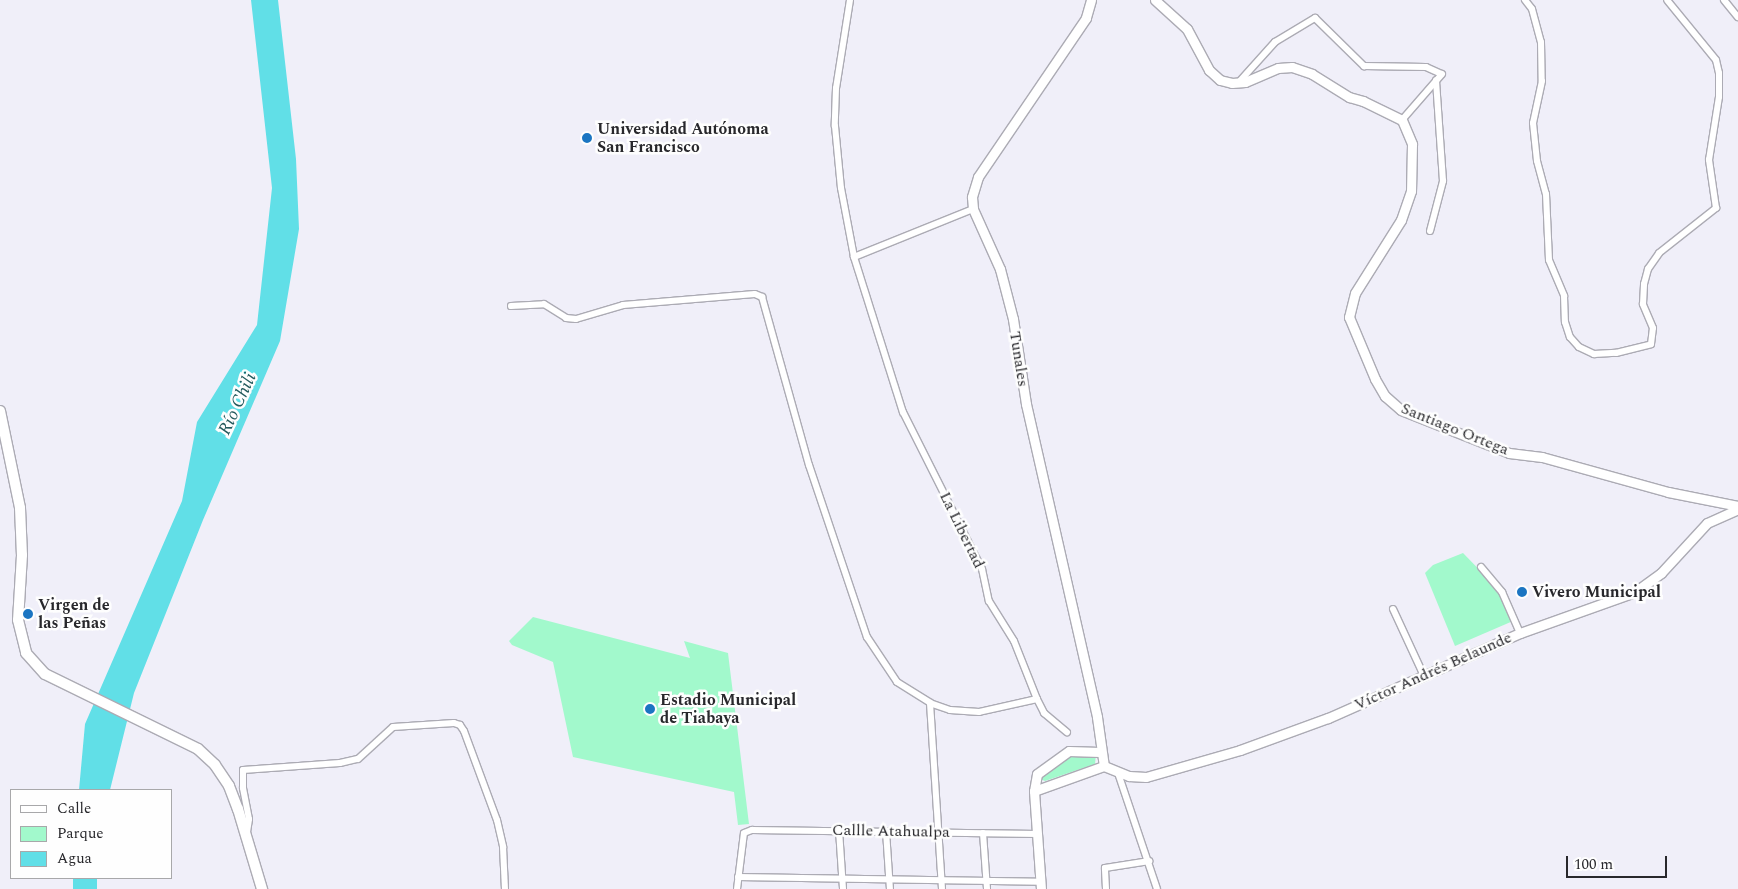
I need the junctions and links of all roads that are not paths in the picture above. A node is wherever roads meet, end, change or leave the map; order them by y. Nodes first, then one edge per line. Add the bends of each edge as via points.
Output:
1 (850, 0) edge
2 (1091, 0) edge
3 (1154, 0) edge
4 (1525, 0) edge
5 (1667, 0) edge
6 (1724, 0) edge
7 (1738, 17) edge
8 (1436, 80) junction
9 (1239, 82) junction
10 (1402, 120) junction
11 (973, 209) junction
12 (1430, 231) dead end
13 (854, 257) junction
14 (511, 306) dead end
15 (0, 411) edge
16 (1738, 507) edge
17 (1481, 567) dead end
18 (1393, 609) dead end
19 (1520, 633) junction
20 (1423, 674) junction
21 (1037, 699) junction
22 (930, 703) junction
23 (1067, 732) dead end
24 (1100, 752) junction
25 (1104, 766) junction
26 (1118, 773) junction
27 (1034, 791) junction
28 (839, 830) junction
29 (886, 831) junction
30 (938, 832) junction
31 (982, 833) junction
32 (1038, 834) junction
33 (246, 836) junction
34 (1149, 862) junction
35 (738, 877) junction
36 (842, 879) junction
37 (890, 880) junction
38 (942, 881) junction
39 (986, 881) junction
40 (1040, 886) edge
41 (262, 889) edge
42 (505, 889) edge
43 (736, 889) edge
44 (843, 889) edge
45 (890, 889) edge
46 (942, 889) edge
47 (987, 889) edge
48 (1106, 889) edge
49 (1157, 889) edge

1 - 13 street, La Libertad via 836,88 835,126 841,188
2 - 11 street, Tunales via 1086,18 978,177 973,187
3 - 9 street via 1187,29 1209,70 1220,80
4 - 5 street via 1532,9 1541,42 1542,81 1533,123 1537,161 1546,194 1550,260 1564,296 1565,322 1570,337 1594,354 1616,353 1650,344 1653,328 1643,304 1648,269 1659,253 1716,208 1709,160 1719,97 1716,60
6 - 7 street
8 - 9 street via 1442,74 1426,67 1364,66 1315,18 1275,42
8 - 10 street
8 - 12 street via 1443,181
9 - 10 street via 1292,67
10 - 16 street, Santiago Ortega via 1412,144 1411,191 1401,220 1350,306 1351,327 1385,396 1401,410 1509,453 1542,458
11 - 13 street
11 - 24 street, Tunales via 1000,269 1013,319 1023,388 1097,717
13 - 21 street, La Libertad via 903,412 982,569 989,601 1014,641
14 - 22 street via 544,304 566,318 576,319 623,304 755,294 762,297 809,466 867,637 890,674
15 - 33 main road via 20,508 22,555 18,620 22,646 32,662 62,684 198,750 215,765 229,786
16 - 19 street, Víctor Andrés Belaunde via 1707,523 1662,573 1635,592
17 - 19 street via 1502,592
18 - 20 street
19 - 20 street, Víctor Andrés Belaunde
20 - 26 street, Víctor Andrés Belaunde via 1328,718 1249,747 1146,777
21 - 22 street via 979,712 950,710
21 - 23 street, La Libertad via 1044,713
22 - 30 street
24 - 25 street, Tunales
24 - 27 street via 1073,750 1066,753 1042,768 1035,779
25 - 26 street, Víctor Andrés Belaunde
25 - 27 street
26 - 34 street
27 - 32 street
28 - 29 street, Callle Atahualpa
28 - 35 street, Callle Atahualpa via 752,830 744,833
28 - 36 street
29 - 30 street, Callle Atahualpa
29 - 37 street
30 - 31 street, Callle Atahualpa
30 - 38 street
31 - 32 street, Callle Atahualpa
31 - 39 street
32 - 40 street
33 - 41 main road
33 - 42 street via 249,819 242,788 243,770 340,764 358,759 393,727 454,723 464,731 497,820 503,847
34 - 48 street via 1105,868
34 - 49 street
35 - 36 street
35 - 43 street
36 - 37 street
36 - 44 street
37 - 38 street
37 - 45 street
38 - 39 street
38 - 46 street
39 - 40 street
39 - 47 street

